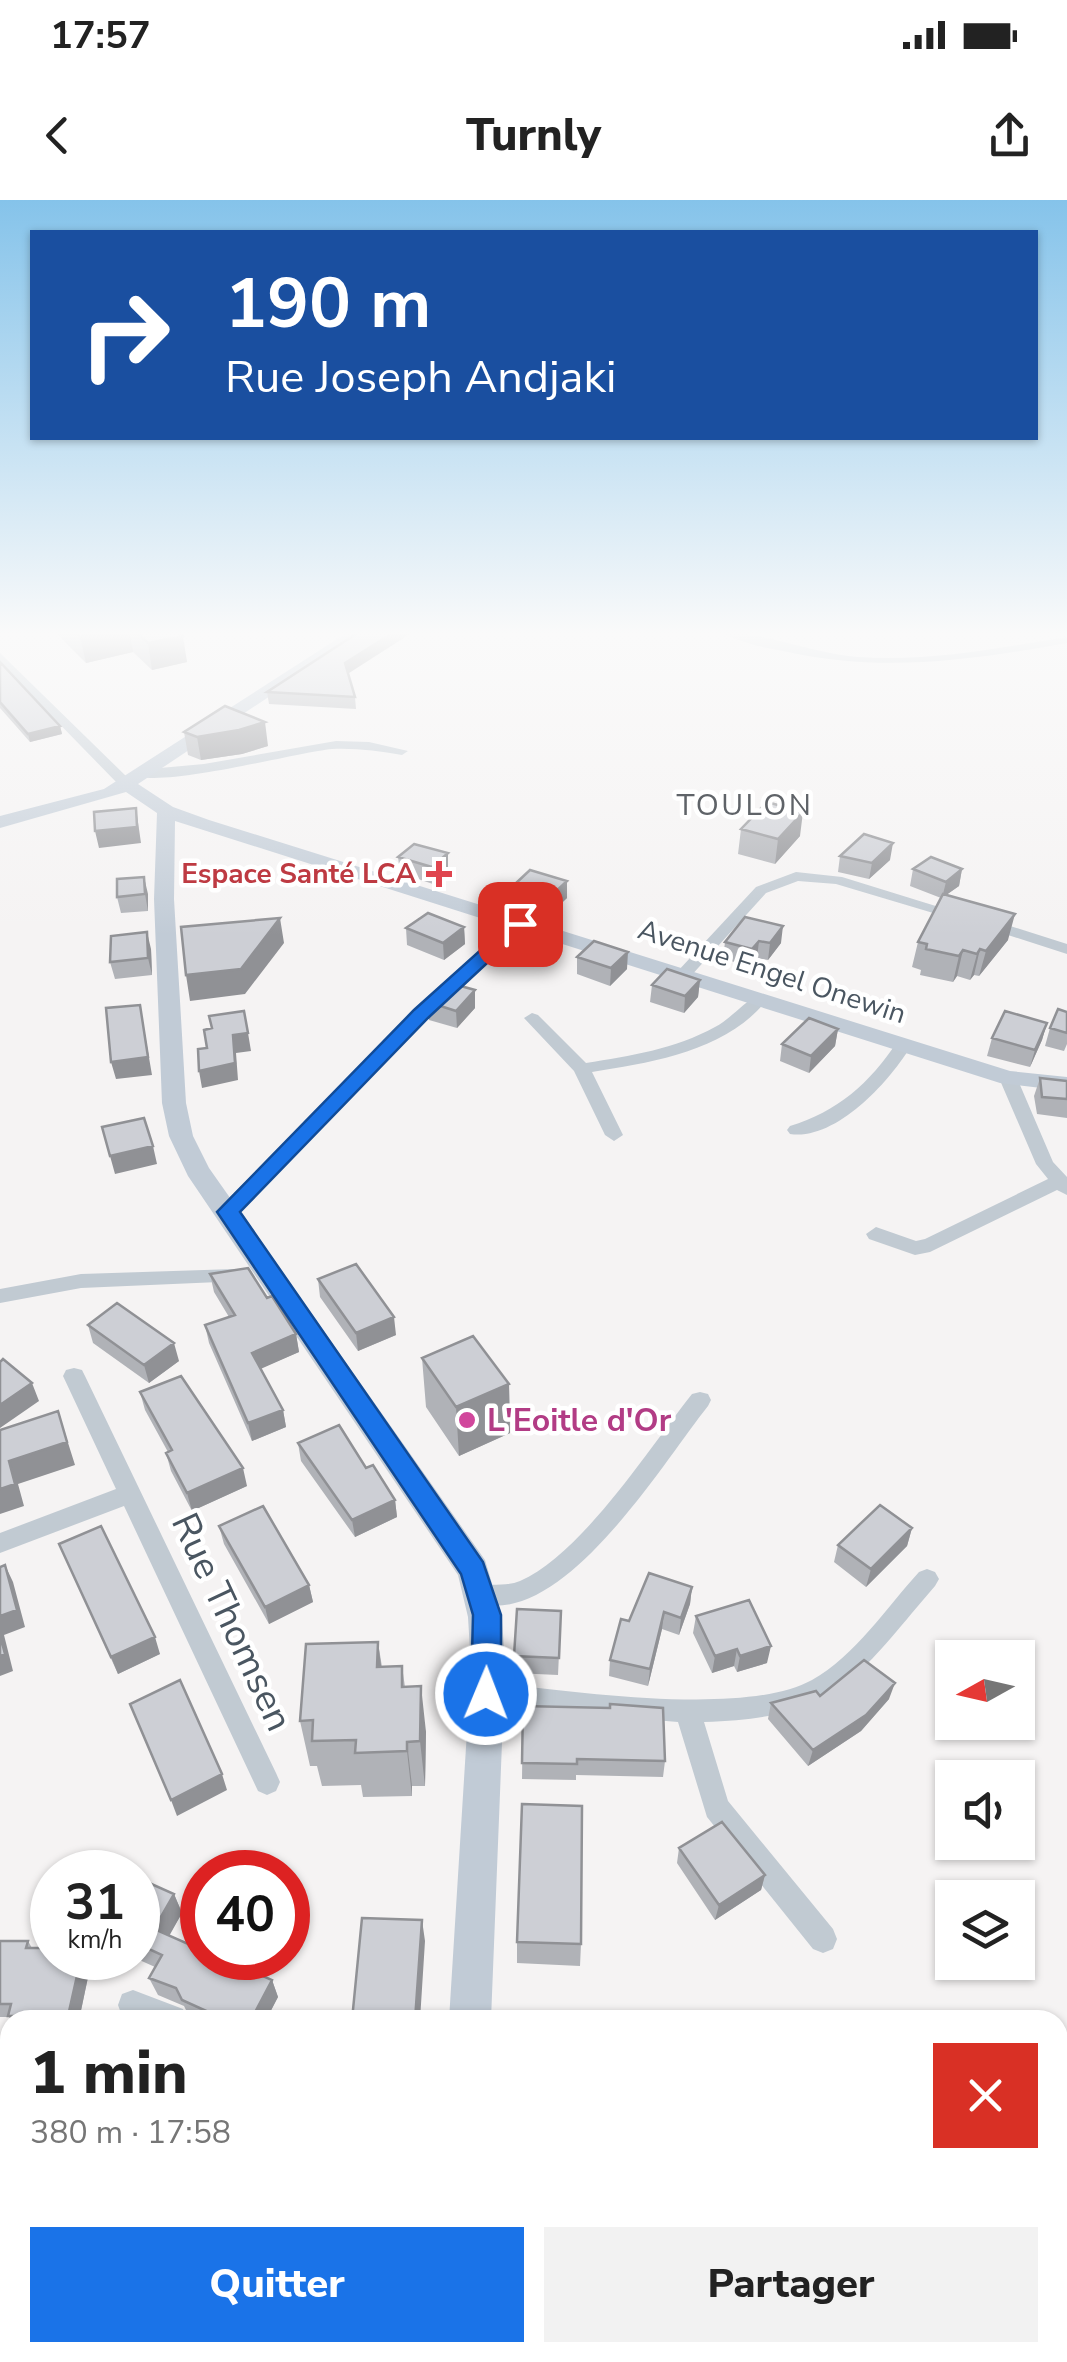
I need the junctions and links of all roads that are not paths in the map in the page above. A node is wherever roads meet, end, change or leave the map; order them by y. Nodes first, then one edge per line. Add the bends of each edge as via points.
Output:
1 (82, 733) edge
2 (203, 733) edge
3 (402, 751) dead end
4 (131, 779) junction
5 (166, 811) junction
6 (0, 822) edge
7 (520, 924) junction
8 (1067, 949) edge
9 (683, 976) junction
10 (759, 1000) junction
11 (532, 1018) dead end
12 (903, 1046) junction
13 (582, 1069) junction
14 (1008, 1078) junction
15 (1067, 1084) edge
16 (796, 1130) dead end
17 (614, 1135) dead end
18 (1063, 1185) edge
19 (228, 1212) junction
20 (876, 1234) dead end
21 (272, 1275) junction
22 (0, 1296) edge
23 (74, 1376) dead end
24 (700, 1400) dead end
25 (130, 1494) junction
26 (0, 1544) edge
27 (927, 1579) dead end
28 (483, 1595) junction
29 (486, 1694) junction
30 (687, 1709) junction
31 (267, 1782) dead end
32 (823, 1939) dead end
33 (133, 2005) dead end
34 (146, 2010) edge
35 (470, 2010) edge

1 - 4 street
2 - 4 street
3 - 4 street via 306,749
4 - 5 street, Avenue Engel Onewin
4 - 6 street via 111,793
5 - 7 street, Avenue Engel Onewin
5 - 19 street via 176,1118 197,1170
7 - 9 street, Avenue Engel Onewin
7 - 19 street via 421,1014
8 - 9 street via 837,880 796,876 761,890
9 - 10 street, Avenue Engel Onewin
10 - 12 street, Avenue Engel Onewin
10 - 13 street via 717,1032 665,1052
11 - 13 street
12 - 14 street, Avenue Engel Onewin
12 - 16 street via 845,1108
13 - 17 street
14 - 15 street, Avenue Engel Onewin
14 - 18 street via 1045,1164
18 - 20 street via 930,1245 914,1248
19 - 21 street
21 - 22 street via 81,1280
21 - 28 street via 473,1570
23 - 25 street, Rue Thomsen
24 - 28 street via 559,1567 527,1589
25 - 26 street
25 - 31 street, Rue Thomsen
27 - 30 street via 822,1688 775,1707
28 - 29 street
29 - 30 street
29 - 35 street
30 - 32 street via 717,1808
33 - 34 street

